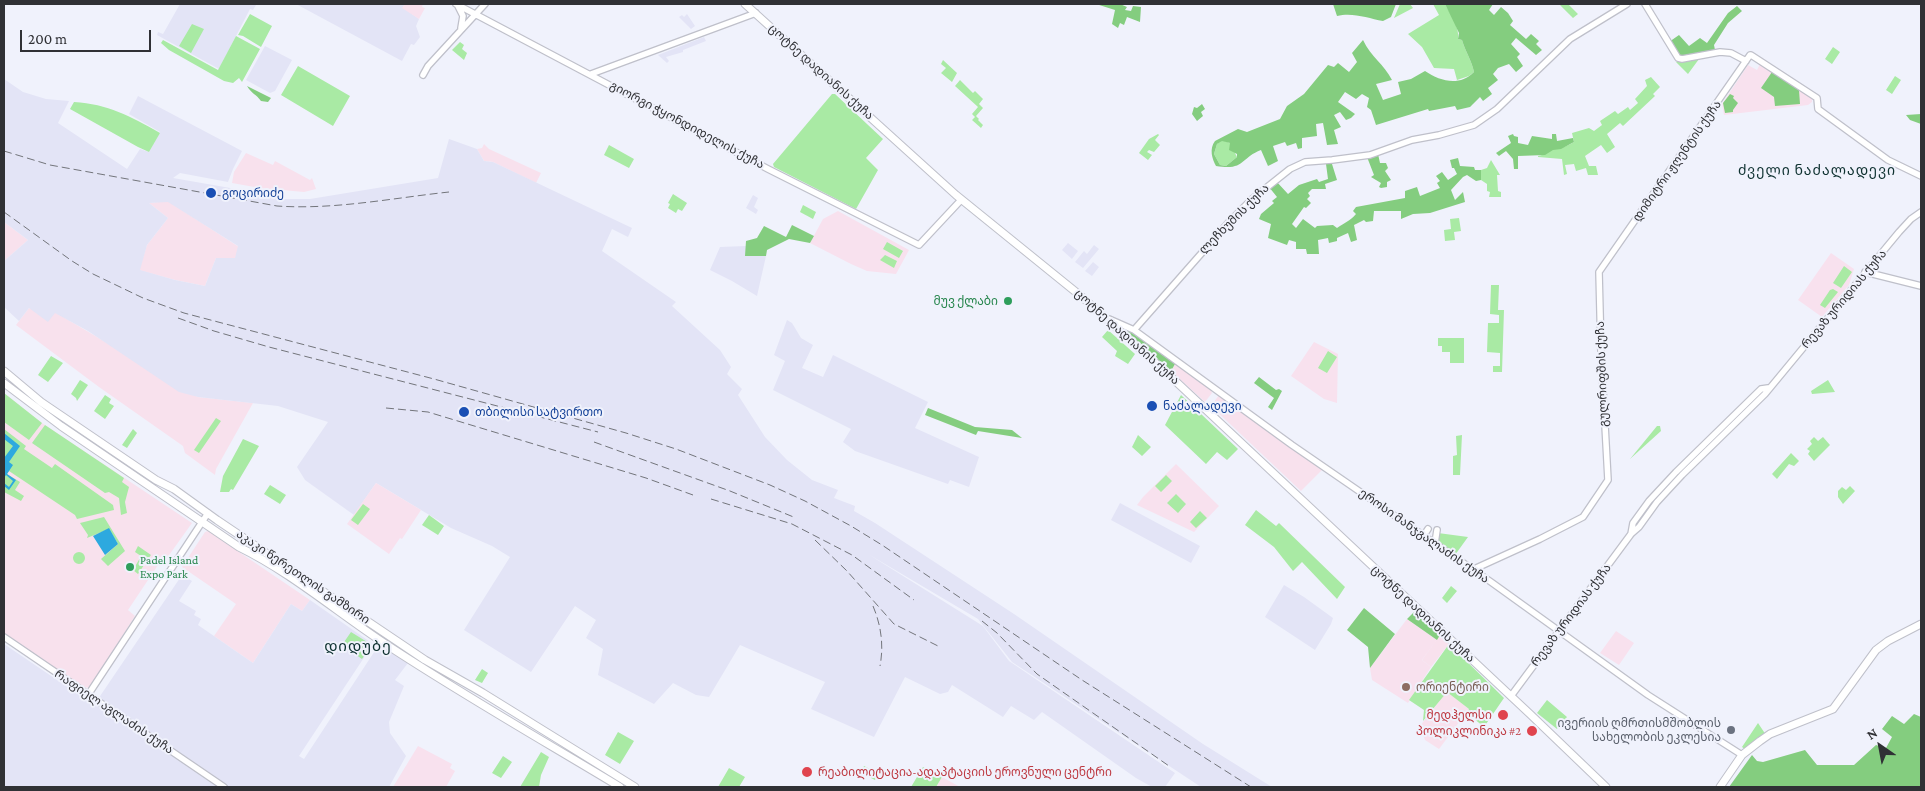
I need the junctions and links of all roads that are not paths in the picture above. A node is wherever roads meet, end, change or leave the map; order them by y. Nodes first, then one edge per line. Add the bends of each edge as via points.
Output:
1 (456, 4) edge
2 (485, 4) edge
3 (745, 4) edge
4 (1627, 4) edge
5 (1645, 4) edge
6 (756, 13) junction
7 (475, 14) junction
8 (460, 30) junction
9 (1746, 61) junction
10 (591, 74) junction
11 (424, 75) dead end
12 (1921, 176) edge
13 (961, 200) junction
14 (1921, 212) edge
15 (1601, 268) joint
16 (1865, 272) junction
17 (1921, 286) edge
18 (1107, 318) junction
19 (1134, 330) junction
20 (4, 371) edge
21 (4, 383) edge
22 (1768, 388) junction
23 (208, 513) junction
24 (203, 522) junction
25 (1633, 523) junction
26 (1639, 527) junction
27 (1428, 529) dead end
28 (1630, 534) junction
29 (1425, 536) junction
30 (1435, 543) junction
31 (1472, 570) junction
32 (1921, 624) edge
33 (1559, 632) junction
34 (4, 637) edge
35 (88, 695) junction
36 (1511, 696) junction
37 (1742, 755) junction
38 (224, 787) edge
39 (620, 787) edge
40 (635, 787) edge
41 (1606, 787) edge
42 (1720, 787) edge

1 - 7 street, გიორგი ჭყონდიდელის ქუჩა
1 - 8 street via 463,16
2 - 7 street
3 - 6 main road, ცოტნე დადიანის ქუჩა
4 - 19 street, ლეჩხუმის ქუჩა via 1570,39 1482,121 1370,155 1305,162 1290,168 1229,222
5 - 9 street via 1678,58 1731,52
6 - 10 street
6 - 13 main road, ცოტნე დადიანის ქუჩა
7 - 8 street
7 - 10 street, გიორგი ჭყონდიდელის ქუჩა
8 - 11 street
9 - 12 street, დიმიტრი ჟღენტის ქუჩა via 1751,55 1817,98 1818,109 1888,160
9 - 15 street, დიმიტრი ჟღენტის ქუჩა
10 - 13 street, გიორგი ჭყონდიდელის ქუჩა via 919,245
13 - 18 main road, ცოტნე დადიანის ქუჩა
14 - 16 street, რევაზ ურიდიას ქუჩა via 1911,219
15 - 31 street, გულრიფშის ქუჩა via 1606,482 1583,516
16 - 17 street
16 - 22 street, რევაზ ურიდიას ქუჩა
18 - 19 street, ეროსი მანჯგალაძის ქუჩა
18 - 36 main road, ცოტნე დადიანის ქუჩა
19 - 29 street, ეროსი მანჯგალაძის ქუჩა
20 - 23 main road, აკაკი წერეთლის გამზირი via 42,402
21 - 24 main road, აკაკი წერეთლის გამზირი via 61,426
22 - 25 street, რევაზ ურიდიას ქუჩა via 1761,389 1676,472
22 - 26 street, რევაზ ურიდიას ქუჩა via 1682,475
23 - 24 street
23 - 40 main road, აკაკი წერეთლის გამზირი via 425,660
24 - 35 street
24 - 39 main road, აკაკი წერეთლის გამზირი via 479,704
25 - 26 street
25 - 28 street, რევაზ ურიდიას ქუჩა
26 - 28 street, რევაზ ურიდიას ქუჩა
27 - 29 street
28 - 33 street, რევაზ ურიდიას ქუჩა
29 - 30 street, ეროსი მანჯგალაძის ქუჩა
29 - 30 street via 1437,530
30 - 31 street, ეროსი მანჯგალაძის ქუჩა
31 - 33 street, ეროსი მანჯგალაძის ქუჩა
32 - 37 main road via 1876,650 1832,709 1770,734
33 - 36 street, რევაზ ურიდიას ქუჩა
33 - 37 street, ეროსი მანჯგალაძის ქუჩა
34 - 35 street, რაფიელ აგლაძის ქუჩა
35 - 38 street, რაფიელ აგლაძის ქუჩა
36 - 41 main road, ცოტნე დადიანის ქუჩა
37 - 42 main road

